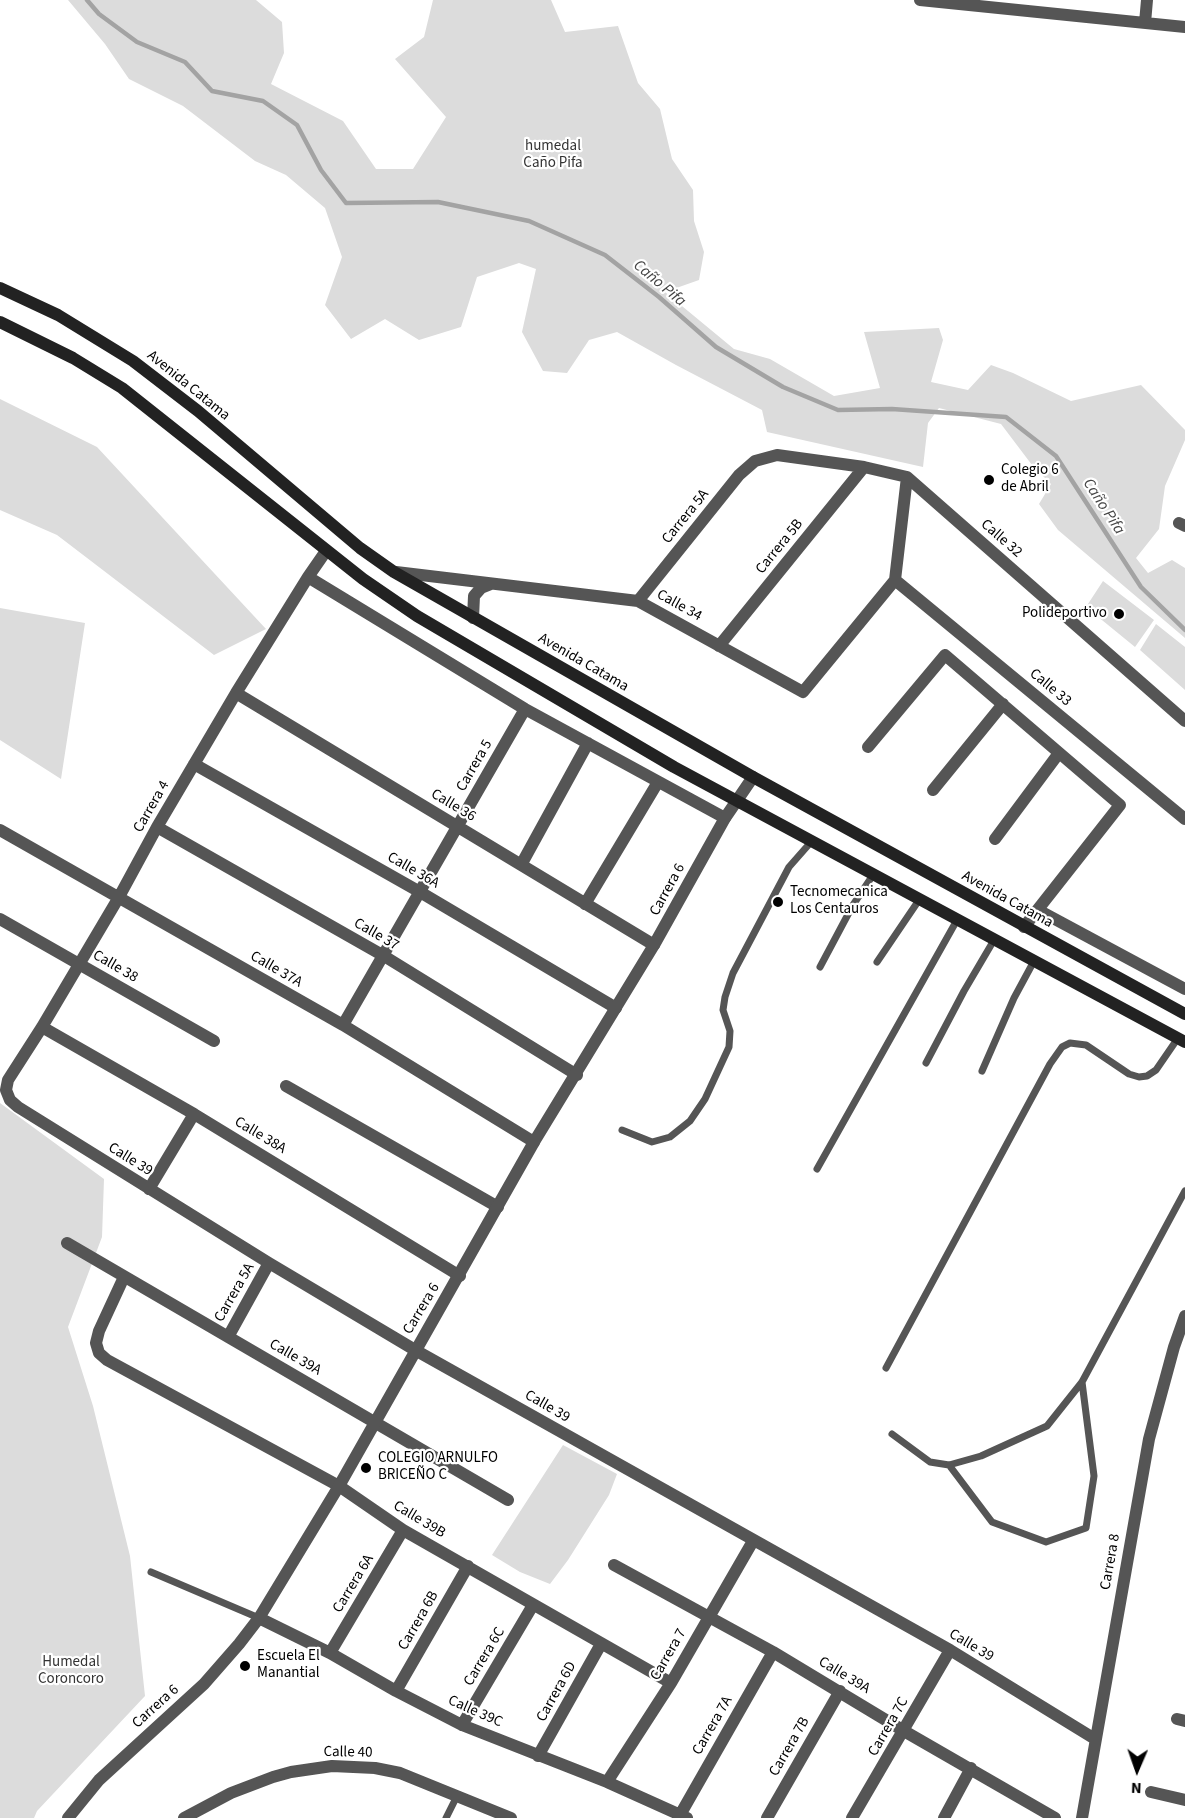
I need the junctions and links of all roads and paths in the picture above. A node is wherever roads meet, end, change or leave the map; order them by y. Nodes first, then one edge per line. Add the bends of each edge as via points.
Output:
1 (920, 0) edge
2 (1147, 0) edge
3 (1145, 23) junction
4 (1185, 27) edge
5 (0, 288) edge
6 (0, 322) edge
7 (762, 458) joint
8 (864, 467) junction
9 (908, 477) junction
10 (326, 551) junction
11 (394, 572) junction
12 (308, 577) junction
13 (896, 580) junction
14 (491, 584) junction
15 (638, 601) junction
16 (473, 618) junction
17 (719, 646) junction
18 (236, 693) junction
19 (1003, 704) junction
20 (525, 709) junction
21 (1185, 721) edge
22 (588, 743) junction
23 (868, 747) dead end
24 (1059, 753) junction
25 (194, 764) junction
26 (753, 777) junction
27 (658, 782) junction
28 (933, 790) dead end
29 (737, 801) junction
30 (725, 818) junction
31 (1185, 819) edge
32 (457, 826) junction
33 (157, 827) junction
34 (0, 830) edge
35 (995, 839) dead end
36 (811, 842) junction
37 (520, 865) junction
38 (873, 875) junction
39 (420, 892) junction
40 (119, 897) junction
41 (919, 900) junction
42 (585, 904) junction
43 (1038, 910) junction
44 (957, 920) junction
45 (2, 923) edge
46 (1024, 927) junction
47 (994, 940) junction
48 (654, 945) junction
49 (384, 956) junction
50 (1034, 961) junction
51 (877, 962) dead end
52 (78, 964) junction
53 (820, 967) dead end
54 (1185, 989) edge
55 (616, 1008) junction
56 (1185, 1014) edge
57 (343, 1025) junction
58 (42, 1027) junction
59 (1182, 1040) edge
60 (214, 1041) dead end
61 (926, 1063) dead end
62 (982, 1071) dead end
63 (577, 1075) junction
64 (8, 1080) joint
65 (286, 1086) dead end
66 (194, 1114) junction
67 (622, 1130) dead end
68 (534, 1142) junction
69 (817, 1169) dead end
70 (149, 1189) junction
71 (1185, 1191) edge
72 (498, 1207) junction
73 (67, 1243) dead end
74 (269, 1263) junction
75 (460, 1276) junction
76 (124, 1277) junction
77 (1185, 1316) edge
78 (228, 1336) junction
79 (416, 1350) junction
80 (886, 1368) dead end
81 (1082, 1382) junction
82 (375, 1422) junction
83 (892, 1434) dead end
84 (949, 1465) junction
85 (339, 1486) junction
86 (508, 1500) dead end
87 (404, 1530) junction
88 (753, 1541) junction
89 (614, 1565) dead end
90 (468, 1566) junction
91 (150, 1572) dead end
92 (533, 1605) junction
93 (709, 1615) junction
94 (259, 1618) junction
95 (601, 1644) junction
96 (950, 1650) junction
97 (773, 1652) junction
98 (330, 1653) junction
99 (671, 1683) junction
100 (396, 1691) junction
101 (840, 1691) junction
102 (462, 1725) junction
103 (904, 1731) junction
104 (1095, 1739) junction
105 (538, 1756) junction
106 (971, 1768) junction
107 (607, 1782) junction
108 (1151, 1792) dead end
109 (457, 1796) junction
110 (1185, 1800) edge
111 (1033, 1813) edge
112 (684, 1817) edge
113 (68, 1818) edge
114 (184, 1818) edge
115 (446, 1818) edge
116 (512, 1818) edge
117 (767, 1818) edge
118 (852, 1818) edge
119 (944, 1818) edge
120 (1055, 1818) edge
121 (1082, 1818) edge

1 - 3 street
2 - 3 street
3 - 4 street
5 - 11 main road, Avenida Catama via 58,315 133,361
6 - 10 main road via 73,358 122,388
7 - 8 street, Calle 32 via 777,455
7 - 15 street, Carrera 5A via 739,475
8 - 9 street, Calle 32
8 - 17 street, Carrera 5B
9 - 13 street
9 - 21 street, Calle 32
10 - 12 street, Carrera 4
10 - 29 main road via 417,616
11 - 14 street, Calle 34
11 - 16 main road, Avenida Catama
12 - 18 street, Carrera 4
12 - 20 street
13 - 17 street, Calle 34 via 803,692
13 - 31 street, Calle 33
14 - 15 street, Calle 34
14 - 16 street via 474,596
15 - 17 street, Calle 34
16 - 26 main road, Avenida Catama
18 - 25 street, Carrera 4
18 - 32 street, Calle 36
19 - 23 street via 945,655
19 - 24 street
19 - 28 street
20 - 22 street
20 - 32 street, Carrera 5
22 - 27 street
22 - 37 street
24 - 35 street
24 - 43 street via 1120,805
25 - 33 street, Carrera 4
25 - 39 street, Calle 36A
26 - 29 street, Carrera 6
26 - 46 main road, Avenida Catama
27 - 30 street
27 - 42 street
29 - 30 street, Carrera 6
29 - 36 main road
30 - 48 street, Carrera 6
32 - 37 street, Calle 36
32 - 39 street, Carrera 5
33 - 40 street, Carrera 4
33 - 49 street, Calle 37
34 - 40 street, Calle 37A
36 - 38 main road
36 - 67 lane via 789,867 733,973 723,1010 730,1031 729,1047 705,1099 690,1121 670,1137 652,1142
37 - 42 street, Calle 36
38 - 41 main road
38 - 53 lane
39 - 49 street, Carrera 5
39 - 55 street, Calle 36A
40 - 52 street, Carrera 4
40 - 57 street, Calle 37A
41 - 44 main road
41 - 51 lane
42 - 48 street, Calle 36
43 - 46 street
43 - 54 street
44 - 47 main road
44 - 69 lane
45 - 52 street, Calle 38
46 - 56 main road, Avenida Catama
47 - 50 main road
47 - 61 lane
48 - 55 street, Carrera 6
49 - 57 street, Carrera 5
49 - 63 street, Calle 37
50 - 59 main road
50 - 62 lane
52 - 58 street, Carrera 4
52 - 60 street, Calle 38
55 - 63 street, Carrera 6
57 - 68 street, Calle 37A
58 - 64 street, Carrera 4
58 - 66 street, Calle 38A
59 - 80 lane via 1156,1070 1139,1077 1086,1045 1070,1043 1062,1047
63 - 68 street, Carrera 6
64 - 70 street, Calle 39 via 6,1090 18,1107
65 - 72 street
66 - 70 street
66 - 75 street, Calle 38A
68 - 72 street, Carrera 6
70 - 74 street, Calle 39
71 - 81 lane
72 - 75 street, Carrera 6
73 - 76 street, Calle 39A
74 - 78 street, Carrera 5A
74 - 79 street, Calle 39
75 - 79 street, Carrera 6
76 - 78 street, Calle 39A
76 - 85 street, Calle 39B via 99,1331 99,1353
77 - 104 street, Carrera 8 via 1149,1439
78 - 82 street, Calle 39A
79 - 82 street, Carrera 6
79 - 88 street, Calle 39
81 - 84 lane via 1047,1426 981,1456
81 - 84 lane via 1094,1476 1086,1528 1046,1542 992,1522
82 - 85 street, Carrera 6
82 - 86 street, Calle 39A
83 - 84 lane via 930,1462
85 - 87 street, Calle 39B
85 - 94 street, Carrera 6
87 - 90 street, Calle 39B
87 - 98 street, Carrera 6A
88 - 93 street, Carrera 7
88 - 96 street, Calle 39
89 - 93 street, Calle 39A
90 - 92 street, Calle 39B
90 - 100 street, Carrera 6B
91 - 94 lane
92 - 95 street, Calle 39B
92 - 102 street, Carrera 6C
93 - 97 street, Calle 39A
93 - 99 street, Carrera 7
94 - 98 street, Calle 39C
94 - 113 street, Carrera 6 via 204,1684 99,1780
95 - 99 street, Calle 39B
95 - 105 street, Carrera 6D
96 - 103 street, Carrera 7C
96 - 104 street, Calle 39
97 - 101 street, Calle 39A
97 - 112 street, Carrera 7A
98 - 100 street, Calle 39C
99 - 107 street, Carrera 7
100 - 102 street, Calle 39C
101 - 103 street, Calle 39A
101 - 117 street, Carrera 7B
102 - 105 street, Calle 39C
103 - 106 street, Calle 39A
103 - 118 street, Carrera 7C
104 - 121 street, Carrera 8
105 - 107 street, Calle 39C
106 - 111 street, Calle 39A
106 - 119 street
107 - 112 street, Calle 39C
108 - 110 street
109 - 114 street, Calle 40 via 400,1773 332,1766 273,1777 231,1793
109 - 115 lane
109 - 116 street, Calle 40
111 - 120 street, Calle 39A

